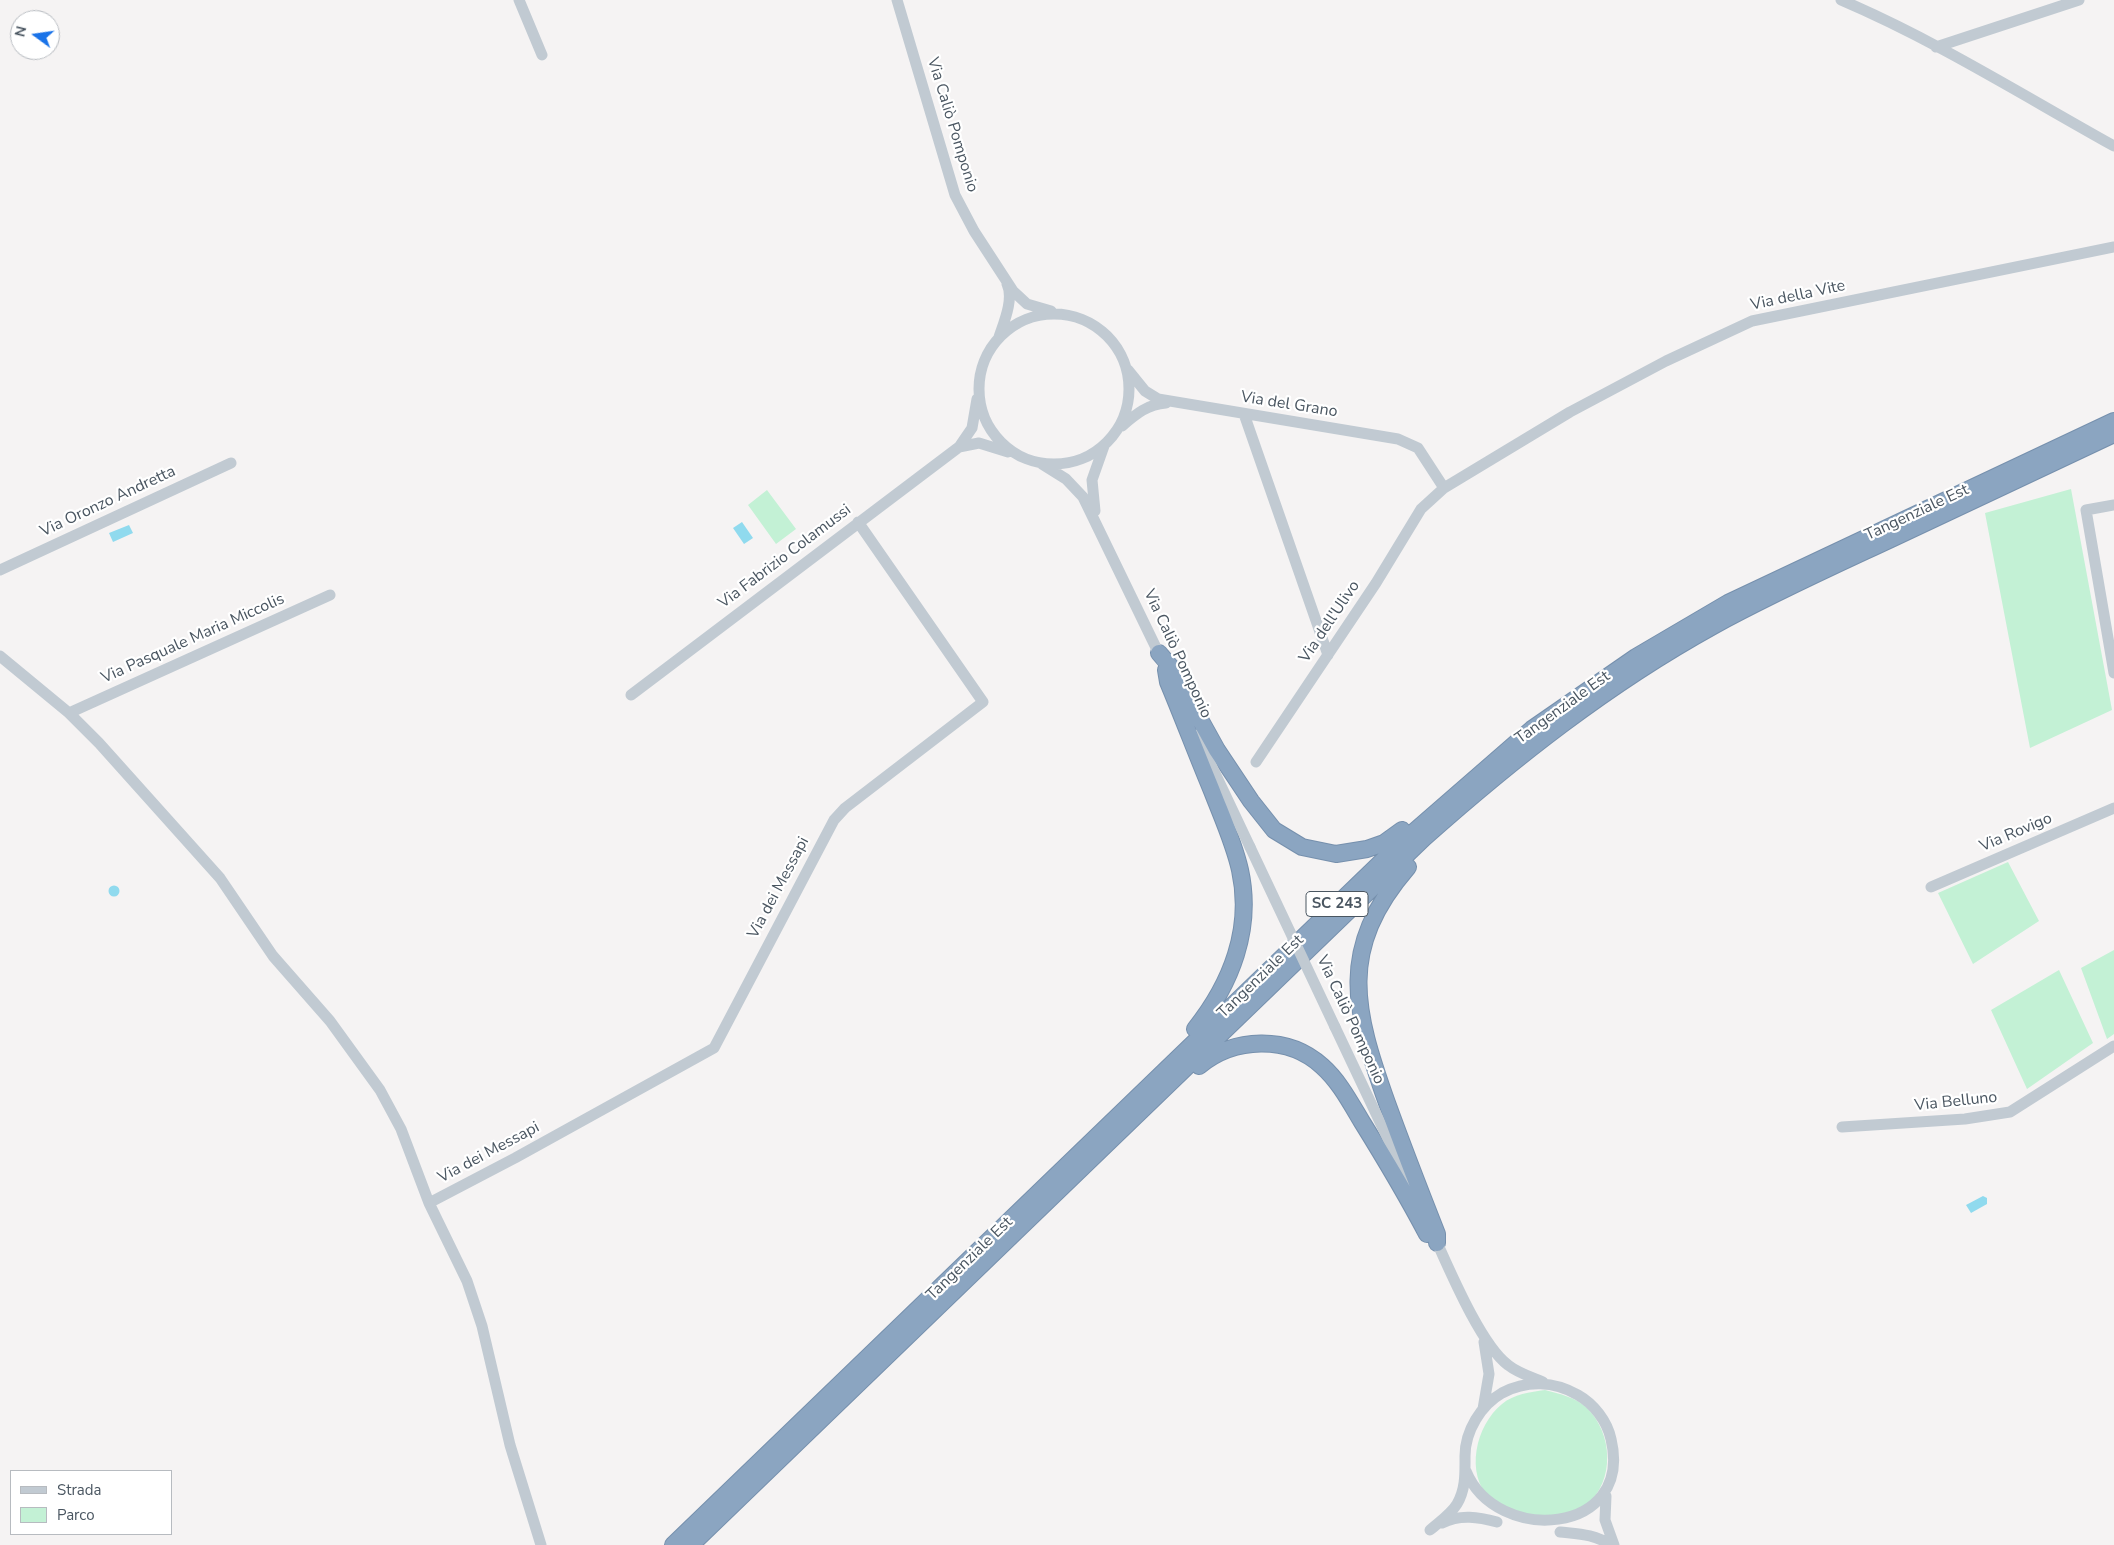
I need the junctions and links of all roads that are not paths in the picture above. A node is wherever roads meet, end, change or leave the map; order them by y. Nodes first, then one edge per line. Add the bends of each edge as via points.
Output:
1 (519, 0) edge
2 (897, 0) edge
3 (1841, 0) edge
4 (2080, 0) edge
5 (1936, 47) junction
6 (542, 55) dead end
7 (2114, 146) edge
8 (2114, 246) edge
9 (1006, 280) junction
10 (1068, 314) junction
11 (998, 338) junction
12 (1128, 370) junction
13 (979, 390) junction
14 (1176, 402) junction
15 (1244, 414) junction
16 (2114, 421) edge
17 (2114, 434) edge
18 (1114, 435) junction
19 (1104, 446) junction
20 (960, 447) junction
21 (1018, 455) junction
22 (230, 463) dead end
23 (1041, 463) junction
24 (1444, 488) junction
25 (2114, 505) edge
26 (858, 522) junction
27 (1101, 530) junction
28 (0, 570) edge
29 (330, 594) dead end
30 (1159, 653) junction
31 (1328, 654) junction
32 (0, 656) edge
33 (1166, 670) junction
34 (2114, 673) edge
35 (631, 695) dead end
36 (69, 713) junction
37 (1493, 761) junction
38 (1256, 762) dead end
39 (1486, 783) junction
40 (2114, 808) edge
41 (1931, 887) dead end
42 (2114, 1046) edge
43 (1112, 1121) junction
44 (1842, 1127) dead end
45 (1105, 1146) junction
46 (429, 1203) junction
47 (1439, 1247) junction
48 (1482, 1333) junction
49 (1547, 1384) junction
50 (1484, 1409) junction
51 (1466, 1471) junction
52 (1607, 1492) junction
53 (541, 1545) edge
54 (673, 1545) edge
55 (691, 1545) edge
56 (1610, 1545) edge
57 (1614, 1545) edge

1 - 6 street
2 - 9 street, Via Caliò Pomponio via 955,195
3 - 5 street
4 - 5 street
5 - 7 street
8 - 24 street, Via della Vite via 1752,321 1666,360 1570,412
9 - 10 street, Via Caliò Pomponio via 1012,291 1027,304
9 - 11 street, Via Caliò Pomponio via 1009,295 1006,318
10 - 11 street, Via Caliò Pomponio via 1048,313 1029,318
10 - 12 street, Via Caliò Pomponio via 1087,320 1104,332 1119,349
11 - 13 street, Via Caliò Pomponio via 987,355
12 - 14 street, Via del Grano via 1149,396
12 - 18 street, Via Caliò Pomponio via 1130,395 1125,415
13 - 20 street via 972,428
13 - 21 street, Via Caliò Pomponio via 986,421 1000,441
14 - 15 street, Via del Grano
14 - 18 street via 1146,408
15 - 24 street, Via del Grano via 1398,439 1418,448
15 - 31 street
16 - 37 highway, Tangenziale Est / SC 243 via 1728,603 1636,656 1532,729
17 - 39 highway, Tangenziale Est / SC 243 via 1799,582 1713,626 1559,725
18 - 19 street, Via Caliò Pomponio
19 - 23 street, Via Caliò Pomponio via 1077,461
19 - 27 street, Via Caliò Pomponio via 1092,480
20 - 21 street via 979,443
20 - 26 street, Via Fabrizio Colamussi
21 - 23 street, Via Caliò Pomponio
22 - 28 street, Via Oronzo Andretta
23 - 27 street, Via Caliò Pomponio via 1076,487
24 - 31 street, Via dell'Ulivo via 1421,509
25 - 34 street via 2086,510
26 - 35 street, Via Fabrizio Colamussi
26 - 46 street, Via dei Messapi via 983,702 845,808 834,820 714,1048
27 - 30 street, Via Caliò Pomponio
29 - 36 street, Via Pasquale Maria Miccolis
30 - 33 street, Via Caliò Pomponio
30 - 37 highway via 1171,667 1217,750 1256,808 1274,830 1302,847 1319,852 1344,853 1384,843 1481,766
31 - 38 street, Via dell'Ulivo
32 - 36 street
33 - 43 highway via 1240,870 1243,917 1240,940 1227,981 1204,1018 1120,1106
33 - 47 street, Via Caliò Pomponio, bridge
36 - 46 street via 100,743 220,878 273,956 330,1021 380,1090 402,1129
37 - 43 highway, Tangenziale Est / SC 243 via 1401,843
39 - 45 highway, Tangenziale Est / SC 243 via 1424,838
39 - 47 highway via 1394,883 1372,921 1363,944 1359,970 1359,1008 1365,1039
40 - 41 street, Via Rovigo
42 - 44 street, Via Belluno via 2010,1112 1965,1119
43 - 54 highway, Tangenziale Est / SC 243
45 - 47 highway via 1118,1140 1201,1064 1221,1052 1234,1046 1260,1043 1291,1049 1308,1055 1334,1077 1396,1177 1433,1246
45 - 55 highway, Tangenziale Est / SC 243
46 - 53 street via 467,1282 479,1317 510,1445
47 - 48 street, Via Caliò Pomponio
48 - 49 street, Via Caliò Pomponio via 1494,1352 1507,1364
48 - 50 street, Via Caliò Pomponio via 1489,1374
49 - 50 street, Via Caliò Pomponio via 1523,1385 1502,1394
49 - 52 street, Via Caliò Pomponio via 1567,1388 1585,1398 1600,1413 1614,1451 1614,1472
50 - 51 street, Via Caliò Pomponio via 1468,1438
51 - 51 street, Via Caliò Pomponio via 1478,1501 1489,1514 1506,1525 1461,1517 1430,1530 1457,1504
52 - 56 street, Via Caliò Pomponio via 1577,1524 1551,1532 1587,1535
52 - 57 street, Via Caliò Pomponio via 1605,1520

